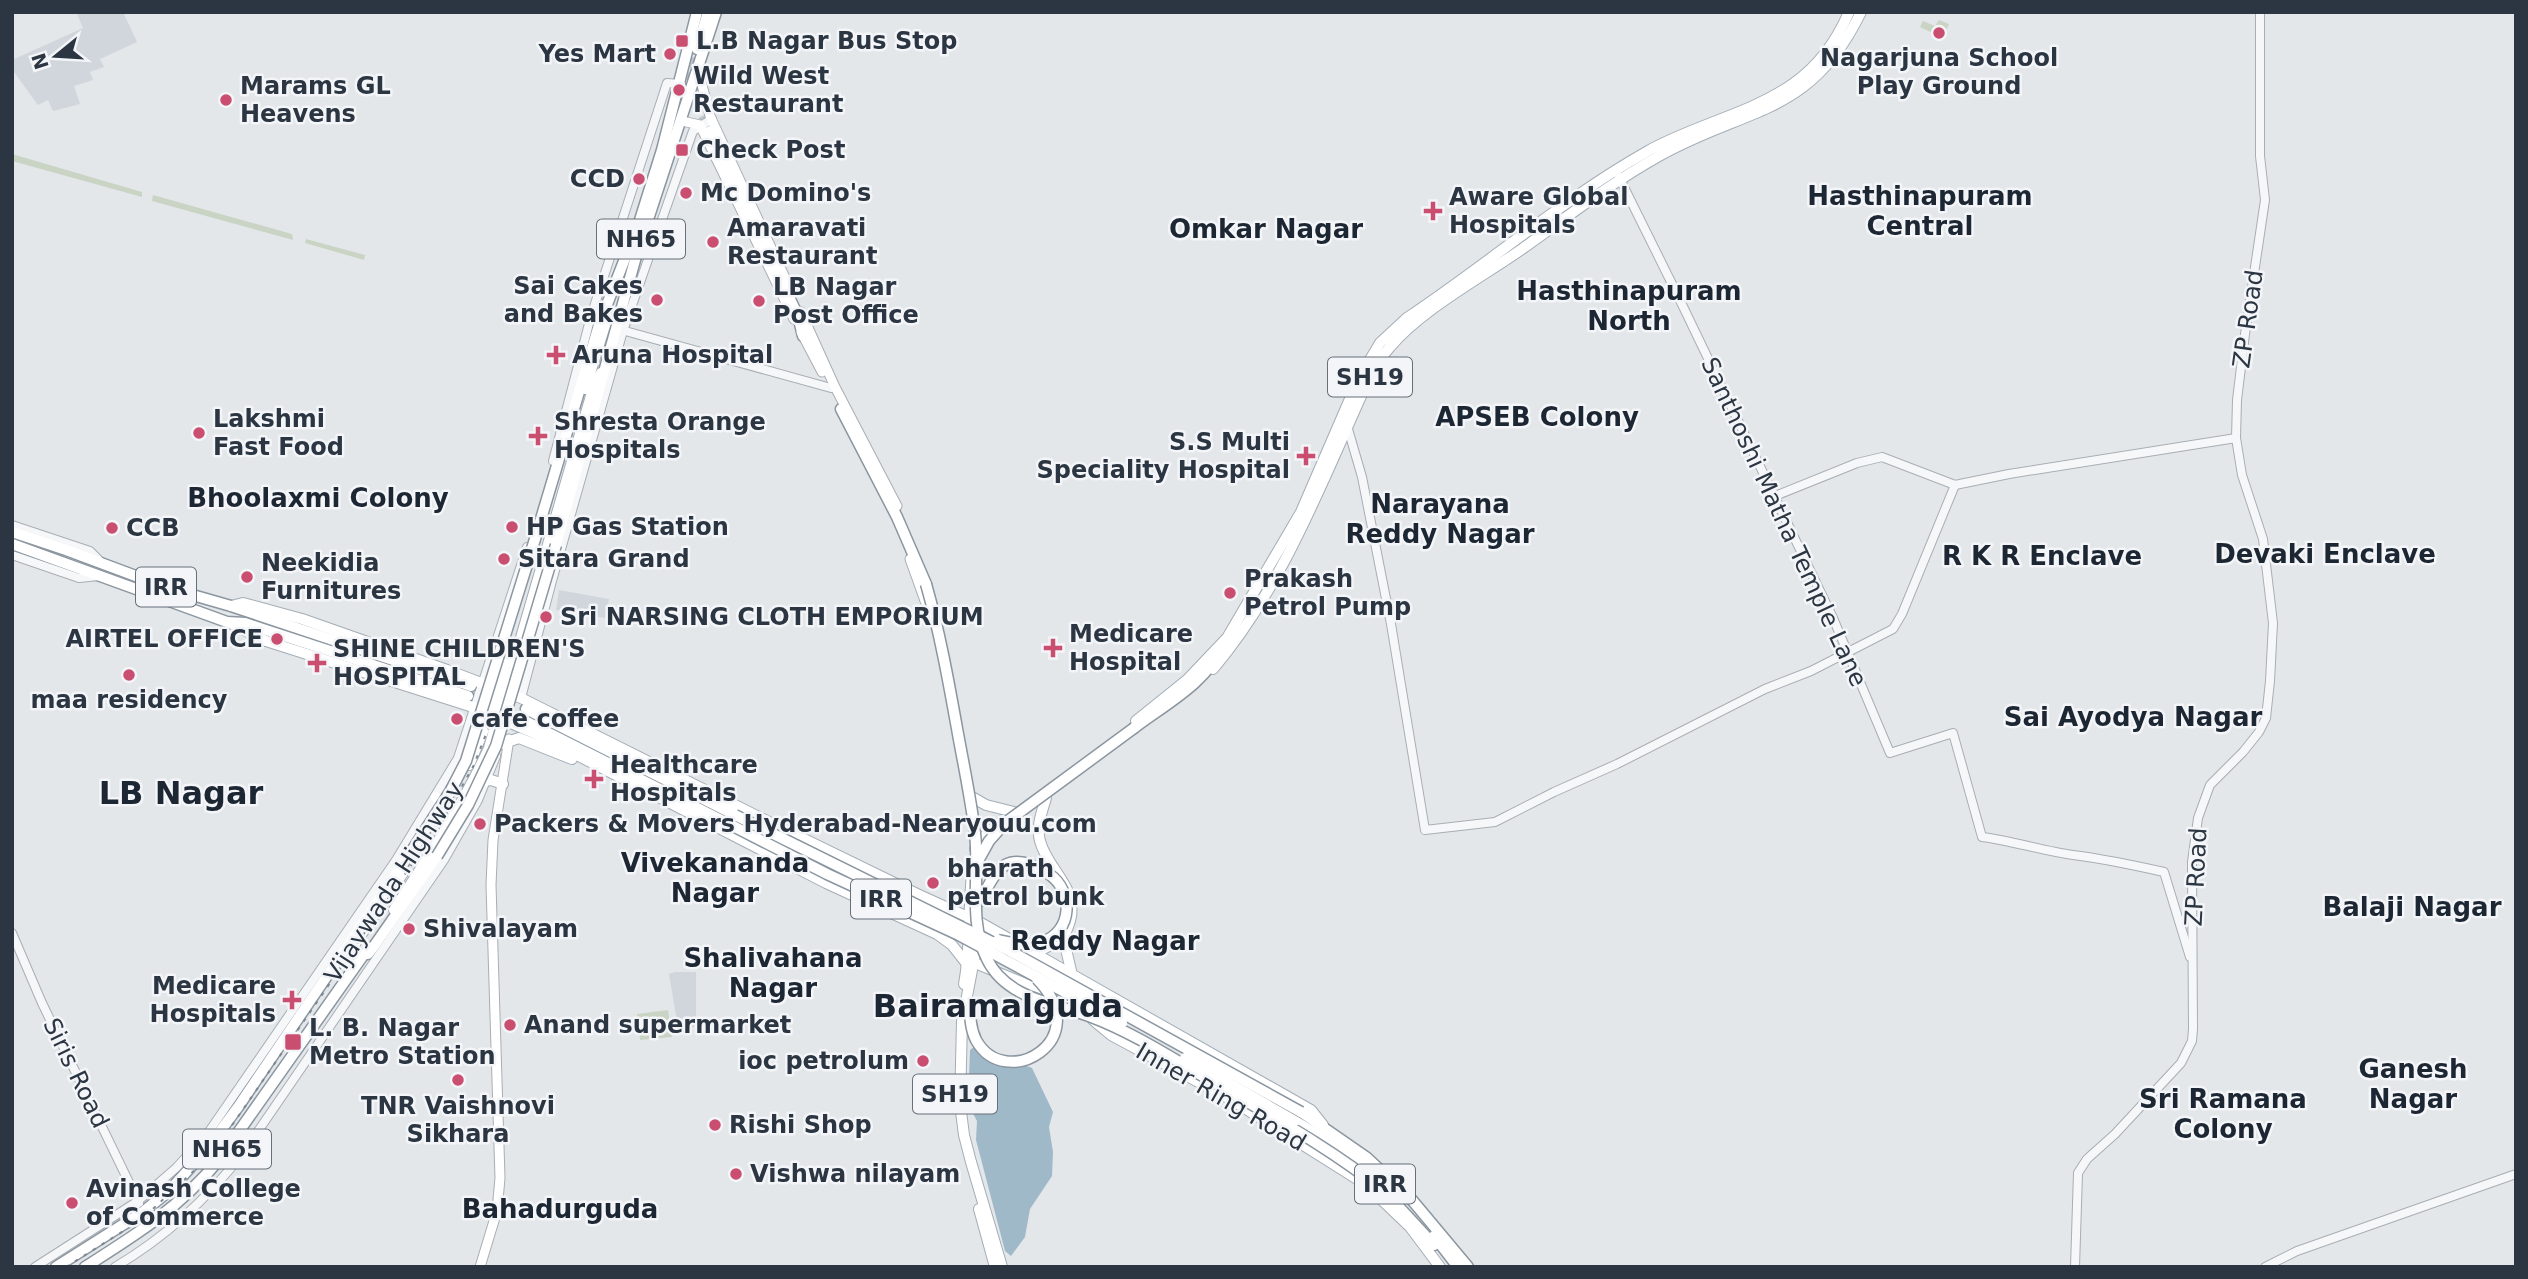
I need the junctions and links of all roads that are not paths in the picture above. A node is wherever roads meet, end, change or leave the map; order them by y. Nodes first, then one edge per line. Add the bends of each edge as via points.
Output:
1 (697, 12) edge
2 (708, 12) edge
3 (716, 12) edge
4 (1849, 12) edge
5 (1860, 12) edge
6 (2260, 12) edge
7 (696, 64) junction
8 (679, 88) junction
9 (712, 119) junction
10 (682, 121) junction
11 (700, 125) junction
12 (710, 131) tunnel mouth
13 (1618, 175) junction
14 (606, 311) junction
15 (599, 325) junction
16 (588, 330) junction
17 (620, 330) junction
18 (803, 336) junction
19 (608, 359) junction
20 (831, 388) junction
21 (841, 409) junction
22 (1348, 429) junction
23 (2236, 438) junction
24 (1955, 485) junction
25 (1775, 496) junction
26 (12, 525) edge
27 (12, 533) edge
28 (12, 544) edge
29 (12, 555) edge
30 (103, 564) junction
31 (102, 576) junction
32 (144, 579) junction
33 (140, 591) junction
34 (166, 594) junction
35 (231, 606) junction
36 (505, 616) junction
37 (527, 616) junction
38 (227, 622) junction
39 (538, 631) junction
40 (1222, 646) junction
41 (942, 648) junction
42 (1847, 652) junction
43 (492, 657) junction
44 (511, 662) junction
45 (528, 667) junction
46 (482, 683) junction
47 (502, 690) junction
48 (476, 708) junction
49 (522, 709) junction
50 (494, 717) junction
51 (506, 742) junction
52 (489, 748) junction
53 (479, 769) junction
54 (668, 773) junction
55 (487, 779) junction
56 (474, 782) junction
57 (503, 784) junction
58 (646, 787) junction
59 (679, 787) junction
60 (436, 797) junction
61 (972, 797) junction
62 (1046, 798) junction
63 (464, 799) junction
64 (447, 805) junction
65 (475, 805) junction
66 (457, 812) junction
67 (1014, 812) junction
68 (721, 814) junction
69 (732, 819) junction
70 (980, 850) junction
71 (970, 892) junction
72 (980, 901) junction
73 (947, 907) junction
74 (976, 920) junction
75 (12, 933) edge
76 (935, 933) junction
77 (1063, 936) junction
78 (985, 937) junction
79 (340, 941) junction
80 (1035, 953) junction
81 (364, 954) junction
82 (340, 956) junction
83 (971, 964) junction
84 (2192, 966) junction
85 (1031, 972) junction
86 (1072, 975) junction
87 (1005, 976) junction
88 (1108, 994) junction
89 (969, 997) junction
90 (1093, 1019) junction
91 (957, 1071) junction
92 (1298, 1117) junction
93 (221, 1130) junction
94 (1329, 1137) junction
95 (229, 1147) junction
96 (1319, 1153) junction
97 (2516, 1174) edge
98 (141, 1207) junction
99 (991, 1238) junction
100 (35, 1267) edge
101 (56, 1267) edge
102 (85, 1267) edge
103 (115, 1267) edge
104 (480, 1267) edge
105 (995, 1267) edge
106 (1002, 1267) edge
107 (1440, 1267) edge
108 (1450, 1267) edge
109 (1458, 1267) edge
110 (1468, 1267) edge
111 (2075, 1267) edge
112 (2265, 1267) edge

1 - 8 highway, NH65
2 - 7 highway
3 - 7 highway, Vijaywada Highway / NH65
4 - 13 main road, SH19 via 1825,52 1795,83 1677,136
5 - 13 main road, SH19 via 1846,42 1800,91
6 - 23 street, ZP Road via 2260,156 2265,200 2245,334
7 - 9 main road
7 - 10 highway, Vijaywada Highway / NH65
8 - 14 highway, NH65 via 648,198
8 - 16 street via 667,83
9 - 11 street
9 - 41 main road via 835,387 902,518 929,582
10 - 11 main road
10 - 17 highway, Vijaywada Highway / NH65 via 637,253
11 - 17 street via 693,131
11 - 18 main road
12 - 18 highway
13 - 22 main road, SH19 via 1396,340 1367,383
13 - 25 street, Santhoshi Matha Temple Lane
13 - 40 main road, SH19 via 1406,318 1380,343 1359,378 1301,512
14 - 15 highway, NH65
14 - 36 main road via 519,610
15 - 16 highway
15 - 82 highway, NH65, bridge via 466,761
16 - 36 street via 548,482
17 - 19 highway, Vijaywada Highway / NH65
17 - 20 street
17 - 39 street
18 - 20 main road
19 - 37 main road, Vijaywada Highway via 595,382
19 - 81 highway, NH65, bridge via 496,746 437,856
20 - 21 main road
21 - 41 main road via 905,546
21 - 70 highway, bridge via 926,584
22 - 42 street via 1391,624 1424,830 1494,822
22 - 62 main road, SH19 via 1309,516 1225,655 1202,681
23 - 24 street
23 - 84 street, ZP Road via 2242,475 2263,539 2273,623 2270,681 2266,718 2259,732 2210,785 2203,799 2192,862
24 - 25 street via 1882,457
24 - 42 street via 1893,629
25 - 42 street, Santhoshi Matha Temple Lane
26 - 30 street via 90,551
27 - 30 highway, IRR
28 - 31 highway, IRR
29 - 31 street via 79,579
30 - 32 highway, Inner Ring Road / IRR
31 - 33 highway, Inner Ring Road / IRR
32 - 33 highway
32 - 34 highway, Inner Ring Road / IRR
33 - 34 highway, Inner Ring Road / IRR
34 - 35 highway, Inner Ring Road / IRR
34 - 38 highway, Inner Ring Road / IRR
35 - 38 highway, IRR via 469,691 245,623
35 - 46 main road, Inner Ring Road / IRR via 243,603 302,619
36 - 43 street
37 - 39 main road
37 - 44 main road, Vijaywada Highway
38 - 48 main road, Inner Ring Road / IRR via 266,641
39 - 45 street
40 - 67 main road, SH19 via 1179,687
40 - 70 highway, bridge via 1195,681 1005,823
41 - 61 main road
41 - 70 main road via 958,760
42 - 84 street, Santhoshi Matha Temple Lane via 1890,753 1953,733 1982,837 2164,872
43 - 44 main road
43 - 46 street
44 - 45 main road
44 - 47 main road, Vijaywada Highway
45 - 49 street
46 - 47 main road, Inner Ring Road / IRR
46 - 48 street
47 - 49 main road, Inner Ring Road / IRR
47 - 50 main road, Vijaywada Highway / NH65
48 - 50 main road, Inner Ring Road / IRR
48 - 60 street via 458,758
49 - 54 main road, Inner Ring Road / IRR
49 - 58 highway, IRR
49 - 59 highway, IRR
50 - 52 main road, Vijaywada Highway / NH65
50 - 58 main road, Inner Ring Road / IRR
50 - 64 main road, Vijaywada Highway
51 - 52 main road
51 - 55 street
51 - 57 main road
51 - 58 main road via 531,740 632,787
52 - 53 main road, Vijaywada Highway / NH65
53 - 55 main road
53 - 56 main road, Vijaywada Highway / NH65
54 - 59 highway
54 - 69 main road, Inner Ring Road / IRR
55 - 56 main road
55 - 57 main road
55 - 65 street
56 - 63 main road, Vijaywada Highway / NH65
57 - 104 main road via 491,885 500,1178 497,1211
58 - 68 highway, Inner Ring Road / IRR
58 - 69 main road, Inner Ring Road / IRR via 687,811
59 - 68 highway, IRR
60 - 64 main road via 438,803
60 - 79 street
61 - 67 main road
61 - 70 main road
62 - 70 main road, SH19
62 - 77 main road via 1039,838 1073,902
63 - 65 main road
63 - 66 main road, Vijaywada Highway / NH65
64 - 66 main road
64 - 95 main road, Vijaywada Highway via 233,1120
65 - 103 street via 444,860 243,1153 215,1186 152,1244
66 - 81 main road, Vijaywada Highway / NH65
67 - 70 main road, SH19
68 - 69 highway, IRR
68 - 69 highway
69 - 73 main road, Inner Ring Road / IRR
69 - 76 main road via 826,883
69 - 78 highway, IRR, bridge
69 - 85 highway, IRR, bridge via 827,874
70 - 71 main road, SH19
70 - 72 main road, SH19
70 - 108 highway, bridge via 977,918 981,944 1001,980 1025,995 1101,1021 1140,1041 1327,1149 1385,1192
71 - 73 main road
71 - 74 main road, SH19
72 - 74 main road, SH19
72 - 78 highway, bridge via 996,871 1023,862 1049,874 1066,900 1065,919 1045,942
73 - 74 main road, Inner Ring Road / IRR
73 - 76 main road via 947,923
74 - 80 main road, Inner Ring Road
74 - 83 main road, SH19
75 - 98 street, Siris Road
76 - 83 main road
77 - 80 main road
77 - 86 main road
78 - 92 highway, IRR, bridge
79 - 82 highway
79 - 98 street via 208,1133
80 - 86 main road, Inner Ring Road
80 - 87 main road
81 - 95 highway, Vijaywada Highway / NH65
82 - 93 highway, Vijaywada Highway / NH65
83 - 87 main road, Inner Ring Road
83 - 89 main road, SH19
83 - 91 main road, SH19 via 956,1022
84 - 111 street, ZP Road via 2189,1051 2078,1173
85 - 89 highway, bridge via 1055,1001 1057,1016 1052,1041 1033,1058 1007,1061 984,1050 972,1028
85 - 92 highway, IRR, bridge
86 - 88 main road, Inner Ring Road
87 - 90 main road, Inner Ring Road
88 - 90 main road
88 - 94 main road, Inner Ring Road via 1311,1110
89 - 91 main road, SH19
90 - 96 main road, Inner Ring Road via 1111,1035
91 - 99 main road, SH19 via 964,1135
92 - 94 highway
93 - 95 highway
93 - 98 highway, Vijaywada Highway / NH65 via 170,1190
94 - 96 highway
94 - 109 highway, IRR via 1418,1216
94 - 110 highway, Inner Ring Road / IRR via 1366,1157 1412,1200
95 - 102 highway, Vijaywada Highway / NH65 via 177,1205
96 - 107 main road, Inner Ring Road via 1365,1184 1410,1227
97 - 112 street via 2297,1251
98 - 100 street
98 - 101 highway, Vijaywada Highway / NH65
99 - 105 main road, SH19
99 - 106 main road, SH19

